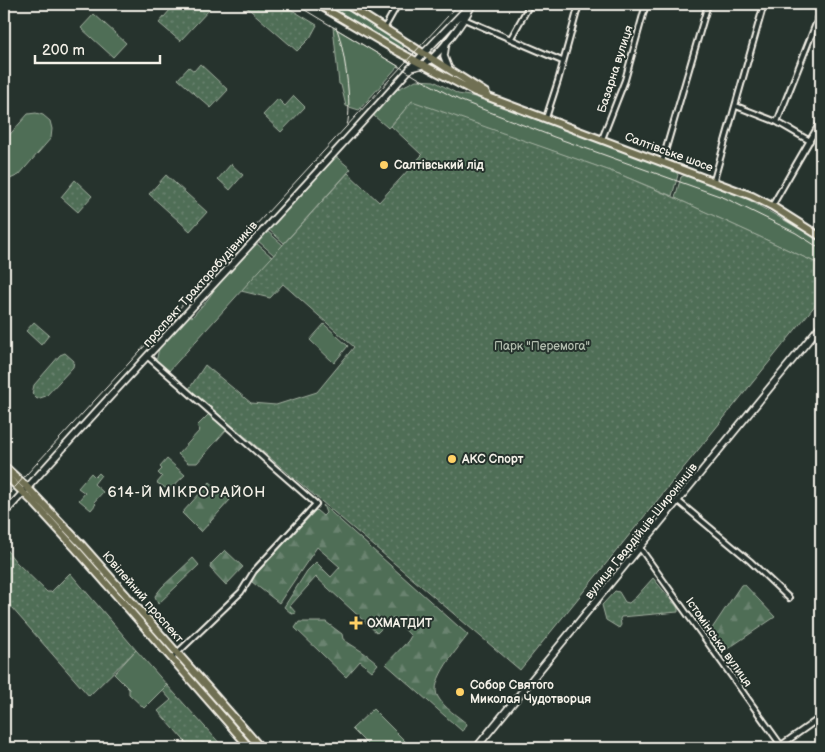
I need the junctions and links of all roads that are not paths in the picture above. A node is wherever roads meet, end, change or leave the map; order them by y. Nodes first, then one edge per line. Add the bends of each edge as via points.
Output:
1 (317, 4) edge
2 (346, 4) edge
3 (398, 4) edge
4 (472, 4) edge
5 (530, 4) edge
6 (579, 4) edge
7 (646, 4) edge
8 (708, 4) edge
9 (764, 4) edge
10 (821, 11) edge
11 (464, 19) junction
12 (385, 27) junction
13 (511, 38) junction
14 (447, 41) junction
15 (424, 53) junction
16 (432, 58) junction
17 (562, 61) junction
18 (419, 63) junction
19 (450, 70) junction
20 (502, 102) junction
21 (736, 106) junction
22 (546, 118) junction
23 (821, 121) edge
24 (777, 122) junction
25 (602, 140) junction
26 (810, 141) junction
27 (662, 162) junction
28 (714, 180) junction
29 (772, 206) junction
30 (820, 233) edge
31 (821, 325) edge
32 (148, 357) junction
33 (4, 466) edge
34 (4, 474) edge
35 (25, 489) junction
36 (678, 502) junction
37 (4, 514) edge
38 (640, 548) junction
39 (789, 598) dead end
40 (175, 656) junction
41 (821, 717) edge
42 (782, 747) edge
43 (250, 748) edge
44 (261, 748) edge
45 (476, 748) edge

1 - 18 main road, Салтівське шосе
2 - 12 main road, Салтівське шосе
3 - 12 street
4 - 11 main road, проспект Тракторобудівників
4 - 15 main road, проспект Тракторобудівників
5 - 13 street
6 - 17 street
7 - 25 street, Базарна вулиця
8 - 27 street
9 - 21 street
10 - 24 street
11 - 13 street
11 - 14 main road, проспект Тракторобудівників
12 - 15 main road, Салтівське шосе
13 - 17 street
14 - 16 main road, проспект Тракторобудівників
14 - 19 main road via 444,56
15 - 16 main road, Салтівське шосе
15 - 18 main road, проспект Тракторобудівників
16 - 18 main road, проспект Тракторобудівників
16 - 19 main road, Салтівське шосе
17 - 22 street
18 - 20 main road, Салтівське шосе via 474,92
18 - 32 main road, проспект Тракторобудівників via 410,68
19 - 20 main road, Салтівське шосе
20 - 22 main road, Салтівське шосе
21 - 24 street
21 - 28 street
22 - 25 main road, Салтівське шосе
23 - 26 street
24 - 26 street
25 - 27 main road, Салтівське шосе
26 - 29 street
27 - 28 main road, Салтівське шосе
28 - 29 main road, Салтівське шосе
29 - 30 main road, Салтівське шосе
31 - 36 main road, вулиця Гвардійців-Широнінців
32 - 35 main road, проспект Тракторобудівників
32 - 40 street via 316,504 254,571 242,592
33 - 35 main road, Ювілейний проспект
34 - 35 main road, Ювілейний проспект
35 - 37 main road, проспект Тракторобудівників
35 - 40 main road, Ювілейний проспект
36 - 38 main road, вулиця Гвардійців-Широнінців
36 - 39 street
38 - 42 street, Істомінська вулиця
38 - 45 main road, вулиця Гвардійців-Широнінців
40 - 43 main road, Ювілейний проспект
40 - 44 main road, Ювілейний проспект
41 - 42 street

